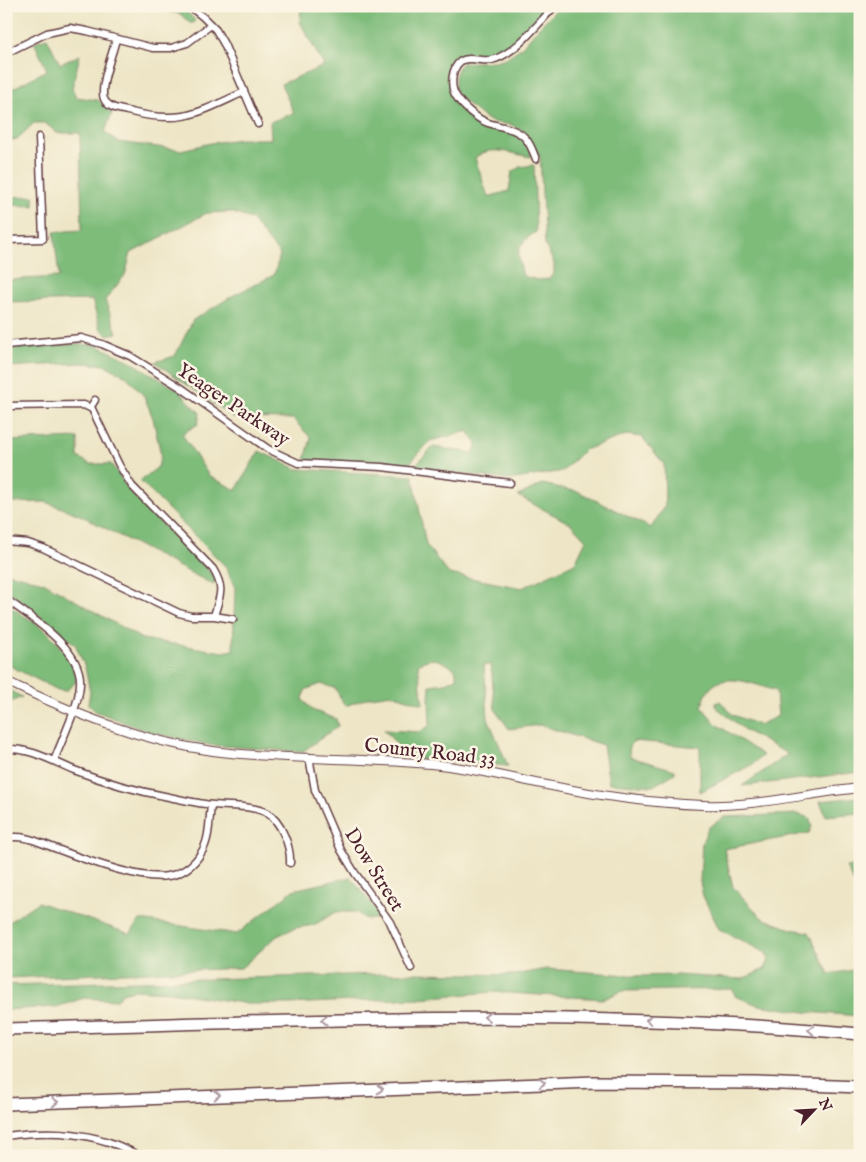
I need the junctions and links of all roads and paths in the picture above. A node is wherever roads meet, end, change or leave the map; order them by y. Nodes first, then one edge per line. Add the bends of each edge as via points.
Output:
1 (189, 6) edge
2 (555, 6) edge
3 (211, 25) junction
4 (116, 39) junction
5 (6, 53) edge
6 (244, 92) junction
7 (258, 124) dead end
8 (39, 137) dead end
9 (536, 159) dead end
10 (6, 240) edge
11 (6, 345) edge
12 (96, 400) dead end
13 (6, 406) edge
14 (90, 408) junction
15 (510, 483) dead end
16 (6, 541) edge
17 (6, 599) edge
18 (214, 616) junction
19 (233, 619) dead end
20 (6, 681) edge
21 (73, 711) junction
22 (6, 749) edge
23 (309, 757) junction
24 (54, 761) junction
25 (860, 788) edge
26 (211, 805) junction
27 (6, 838) edge
28 (290, 863) dead end
29 (411, 968) dead end
30 (6, 1029) edge
31 (860, 1034) edge
32 (860, 1087) edge
33 (6, 1104) edge
34 (6, 1136) edge
35 (139, 1156) edge

1 - 3 street
2 - 9 street via 520,44 489,60 461,61 452,79 455,95 462,104 486,122 522,135
3 - 4 street via 186,43 171,48 153,48
3 - 6 street via 224,44
4 - 5 street via 70,28 47,33
4 - 6 street via 103,89 106,103 114,107 150,117 179,117 208,109
6 - 7 street
8 - 10 street via 43,239
11 - 15 street, Yeager Parkway via 81,338 102,344 130,356 180,387 268,450 298,463 382,467
12 - 14 street
13 - 14 street via 84,405
14 - 18 street via 129,482 219,579 221,591
16 - 18 street via 43,548 179,613
17 - 21 street via 57,638 73,659 80,682
18 - 19 street
20 - 21 street, County Road 33
21 - 23 street, County Road 33 via 121,730 183,746 246,755
21 - 24 street
22 - 24 street via 20,749
23 - 25 street, County Road 33 via 439,765 603,796 703,805 744,804
23 - 29 street, Dow Street via 315,790 341,850 390,922
24 - 26 street via 120,785
26 - 27 street via 202,853 187,868 167,876 116,868 30,839
26 - 28 street via 253,809 270,815 282,832 290,852
31 -> 30 highway via 674,1021 527,1017
33 -> 32 highway via 596,1082 748,1082
34 - 35 street via 66,1132 104,1141

